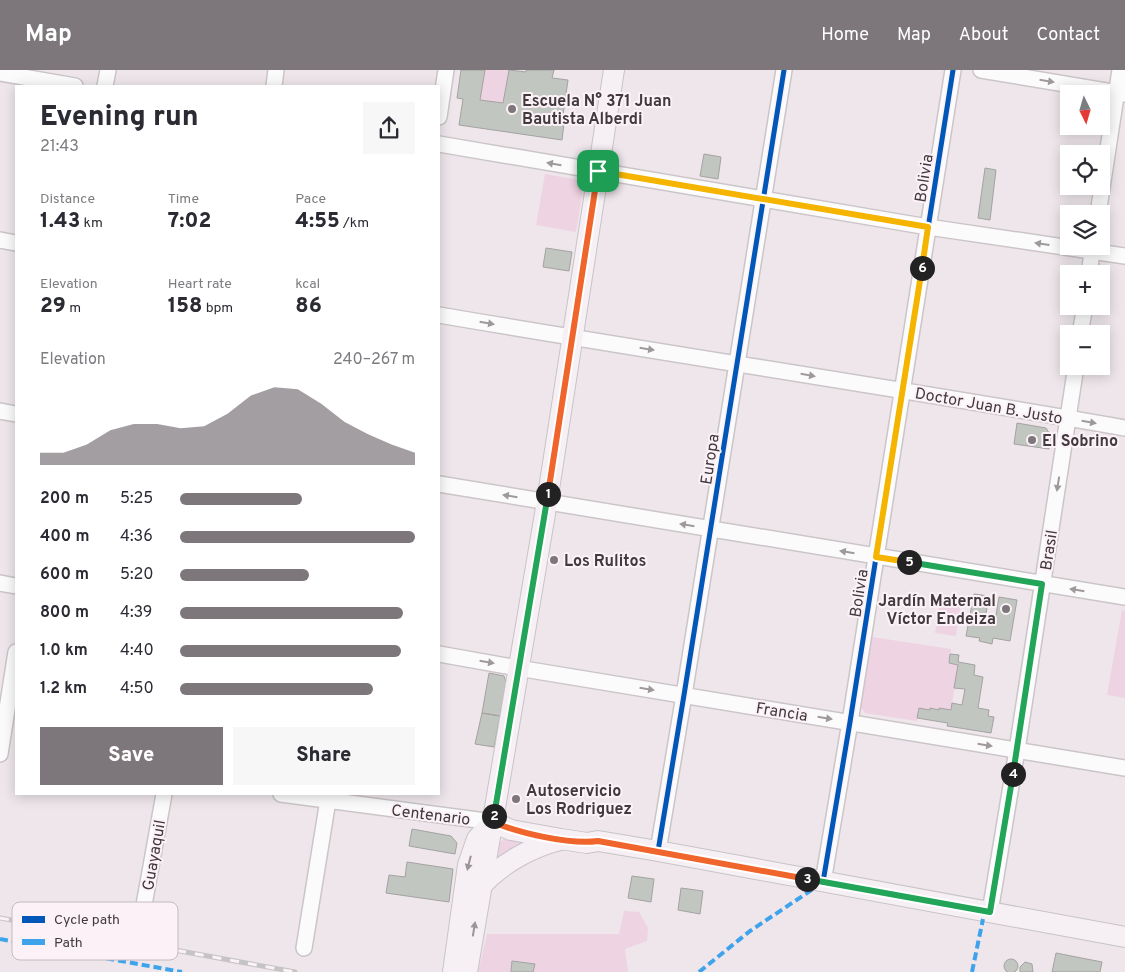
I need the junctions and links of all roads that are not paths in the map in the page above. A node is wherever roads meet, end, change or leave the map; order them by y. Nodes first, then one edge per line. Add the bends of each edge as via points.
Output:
1 (108, 70) edge
2 (276, 70) edge
3 (446, 70) edge
4 (614, 70) edge
5 (784, 70) edge
6 (953, 70) edge
7 (981, 70) edge
8 (1120, 70) edge
9 (0, 73) edge
10 (69, 85) edge
11 (105, 85) edge
12 (274, 85) edge
13 (1121, 93) edge
14 (440, 110) edge
15 (440, 144) edge
16 (598, 171) junction
17 (764, 199) junction
18 (1100, 205) edge
19 (928, 227) junction
20 (0, 240) edge
21 (15, 243) edge
22 (1060, 245) edge
23 (1110, 253) edge
24 (1125, 256) edge
25 (440, 315) edge
26 (572, 338) junction
27 (737, 363) junction
28 (1075, 375) edge
29 (902, 390) junction
30 (0, 411) edge
31 (15, 414) edge
32 (1068, 418) junction
33 (1125, 428) edge
34 (440, 484) edge
35 (547, 502) junction
36 (711, 529) junction
37 (876, 557) junction
38 (0, 583) edge
39 (1042, 584) junction
40 (15, 586) edge
41 (1125, 597) edge
42 (440, 654) edge
43 (15, 660) edge
44 (518, 668) junction
45 (684, 695) junction
46 (850, 722) junction
47 (4, 750) edge
48 (1017, 750) junction
49 (1125, 768) edge
50 (164, 795) edge
51 (297, 795) edge
52 (328, 797) edge
53 (493, 822) junction
54 (562, 839) junction
55 (598, 841) junction
56 (658, 851) junction
57 (823, 882) junction
58 (481, 886) junction
59 (145, 902) edge
60 (990, 912) junction
61 (1125, 937) edge
62 (304, 948) dead end
63 (453, 972) edge
64 (467, 972) edge

1 - 11 street
2 - 12 street
3 - 14 street
4 - 16 main road
5 - 17 street, Europa
6 - 19 street, Bolivia
7 -> 13 street
8 - 13 street
9 - 10 street
13 - 18 street
16 -> 15 street
16 - 17 street
16 - 26 main road
17 - 19 street
17 - 27 street, Europa
22 -> 19 street
19 - 29 street, Bolivia
20 - 21 street
23 - 24 street
25 -> 26 street, Doctor Juan B. Justo
26 -> 27 street, Doctor Juan B. Justo
26 - 35 main road
27 -> 29 street, Doctor Juan B. Justo
27 - 36 street, Europa
28 - 32 street, Brasil
29 - 32 street, Doctor Juan B. Justo
29 - 37 street, Bolivia
30 - 31 street
32 -> 33 street, Doctor Juan B. Justo
32 -> 39 street, Brasil
35 -> 34 street
36 -> 35 street
35 - 44 main road
37 -> 36 street
36 - 45 street, Europa
37 - 39 street
37 - 46 street, Bolivia
38 - 40 street
41 -> 39 street
39 - 48 street, Brasil
42 -> 44 street, Francia
43 - 47 street
44 -> 45 street, Francia
44 - 53 main road
45 -> 46 street, Francia
45 - 56 street, Europa
46 -> 48 street, Francia
46 - 57 street, Bolivia
48 - 49 street, Francia
48 - 60 street, Brasil
50 - 59 street, Guayaquil
51 - 52 street, Centenario
52 - 53 street, Centenario
52 - 62 street
53 - 54 main road via 511,830
53 - 55 main road via 511,821 586,834
53 - 58 main road
53 -> 63 main road via 477,839 468,865
54 - 55 main road
54 - 58 main road via 538,847 500,868
55 - 56 main road
56 - 57 main road
57 - 60 main road
64 -> 58 main road
60 - 61 main road

